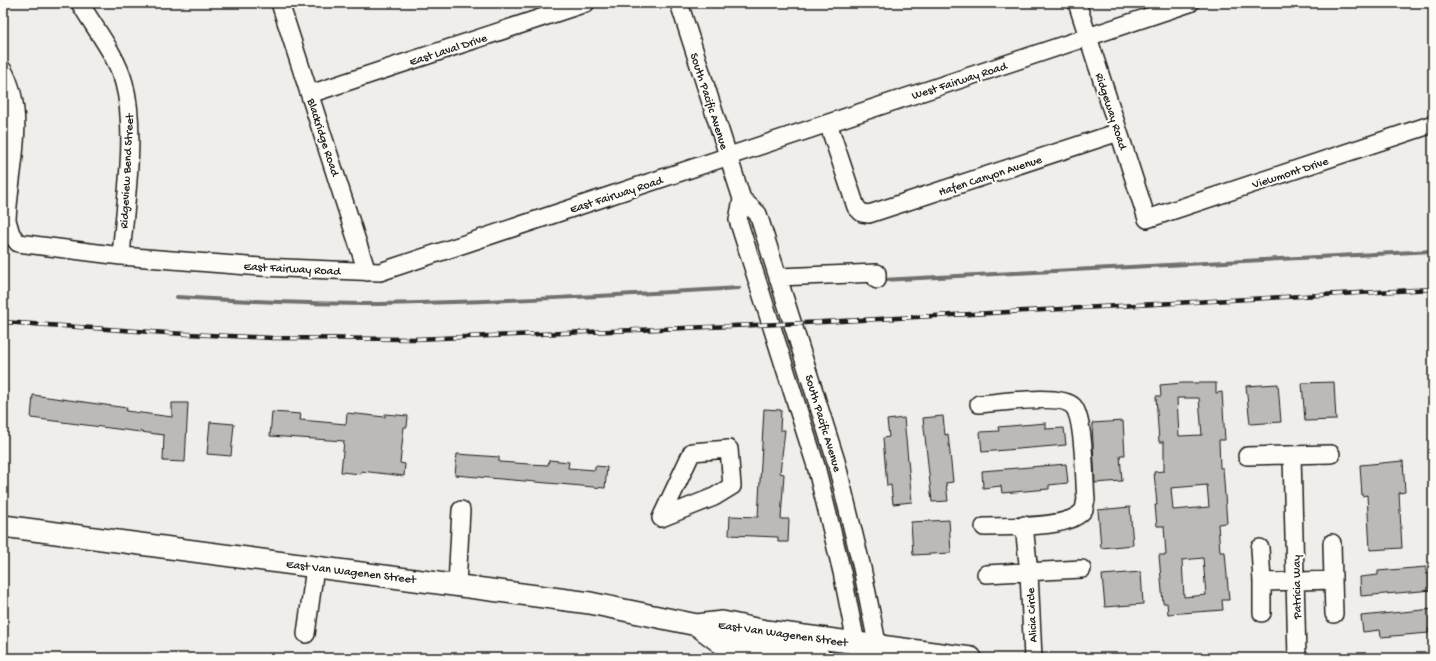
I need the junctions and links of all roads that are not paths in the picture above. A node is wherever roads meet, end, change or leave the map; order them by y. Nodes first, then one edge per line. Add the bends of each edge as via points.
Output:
1 (80, 3) edge
2 (280, 3) edge
3 (586, 3) edge
4 (679, 3) edge
5 (1077, 3) edge
6 (1190, 3) edge
7 (1088, 37) junction
8 (3, 70) edge
9 (310, 94) junction
10 (828, 123) junction
11 (1433, 124) edge
12 (1119, 132) junction
13 (728, 156) junction
14 (6, 192) edge
15 (742, 199) junction
16 (1147, 219) joint
17 (121, 256) junction
18 (367, 272) junction
19 (778, 277) junction
20 (877, 280) dead end
21 (979, 404) dead end
22 (692, 452) joint
23 (1331, 454) dead end
24 (1292, 455) junction
25 (1247, 456) dead end
26 (461, 510) dead end
27 (1024, 525) junction
28 (3, 526) edge
29 (984, 527) dead end
30 (1332, 543) dead end
31 (1260, 548) dead end
32 (315, 567) junction
33 (1082, 569) dead end
34 (1028, 573) junction
35 (986, 574) dead end
36 (1333, 580) junction
37 (1296, 581) junction
38 (1262, 582) junction
39 (457, 585) junction
40 (1262, 613) dead end
41 (1334, 614) dead end
42 (697, 625) junction
43 (306, 634) dead end
44 (868, 650) edge
45 (820, 658) edge
46 (971, 658) edge
47 (1033, 658) edge
48 (1297, 658) edge

1 - 17 street, Ridgeview Bend Street via 112,53 124,82 130,114
2 - 9 street, Blackridge Road
3 - 9 street, East Laval Drive
4 - 13 street, South Pacific Avenue
5 - 7 street, Ridgeway Road
6 - 7 street, West Fairway Road
7 - 10 street, West Fairway Road
7 - 12 street, Ridgeway Road
8 - 14 street, East Fairway Road via 10,82 16,109 15,138
9 - 18 street, Blackridge Road
10 - 12 street, Hafen Canyon Avenue via 853,202 862,213 869,214
10 - 13 street, West Fairway Road
11 - 16 street, Viewmont Drive
12 - 16 street, Ridgeway Road
13 - 15 street, South Pacific Avenue
13 - 18 street, East Fairway Road via 380,272
14 - 17 street, East Fairway Road via 7,220 11,234 18,243
15 - 19 street, South Pacific Avenue via 758,214
15 - 44 street, South Pacific Avenue via 738,220 816,466 841,566
17 - 18 street, East Fairway Road
19 - 20 street via 877,273
19 - 44 street, South Pacific Avenue via 836,461 856,538
21 - 27 street via 1055,399 1073,405 1077,414 1083,456 1086,500 1084,509 1070,520 1059,523
22 - 22 street via 664,511 661,518 714,497 732,486 729,449
23 - 24 street
24 - 25 street
24 - 37 street, Patricia Way
26 - 39 street
27 - 29 street
27 - 34 street, Alicia Circle
28 - 32 main road, East Van Wagenen Street
30 - 36 street
31 - 38 street
32 - 39 main road, East Van Wagenen Street
32 - 43 street
33 - 34 street
34 - 35 street
34 - 47 street, Alicia Circle
36 - 37 street
36 - 41 street
37 - 38 street
37 - 48 street, Patricia Way
38 - 40 street
39 - 42 main road, East Van Wagenen Street via 590,603
42 - 44 main road, East Van Wagenen Street via 722,622
42 - 45 main road, East Van Wagenen Street via 721,643
44 - 46 main road, East Van Wagenen Street

